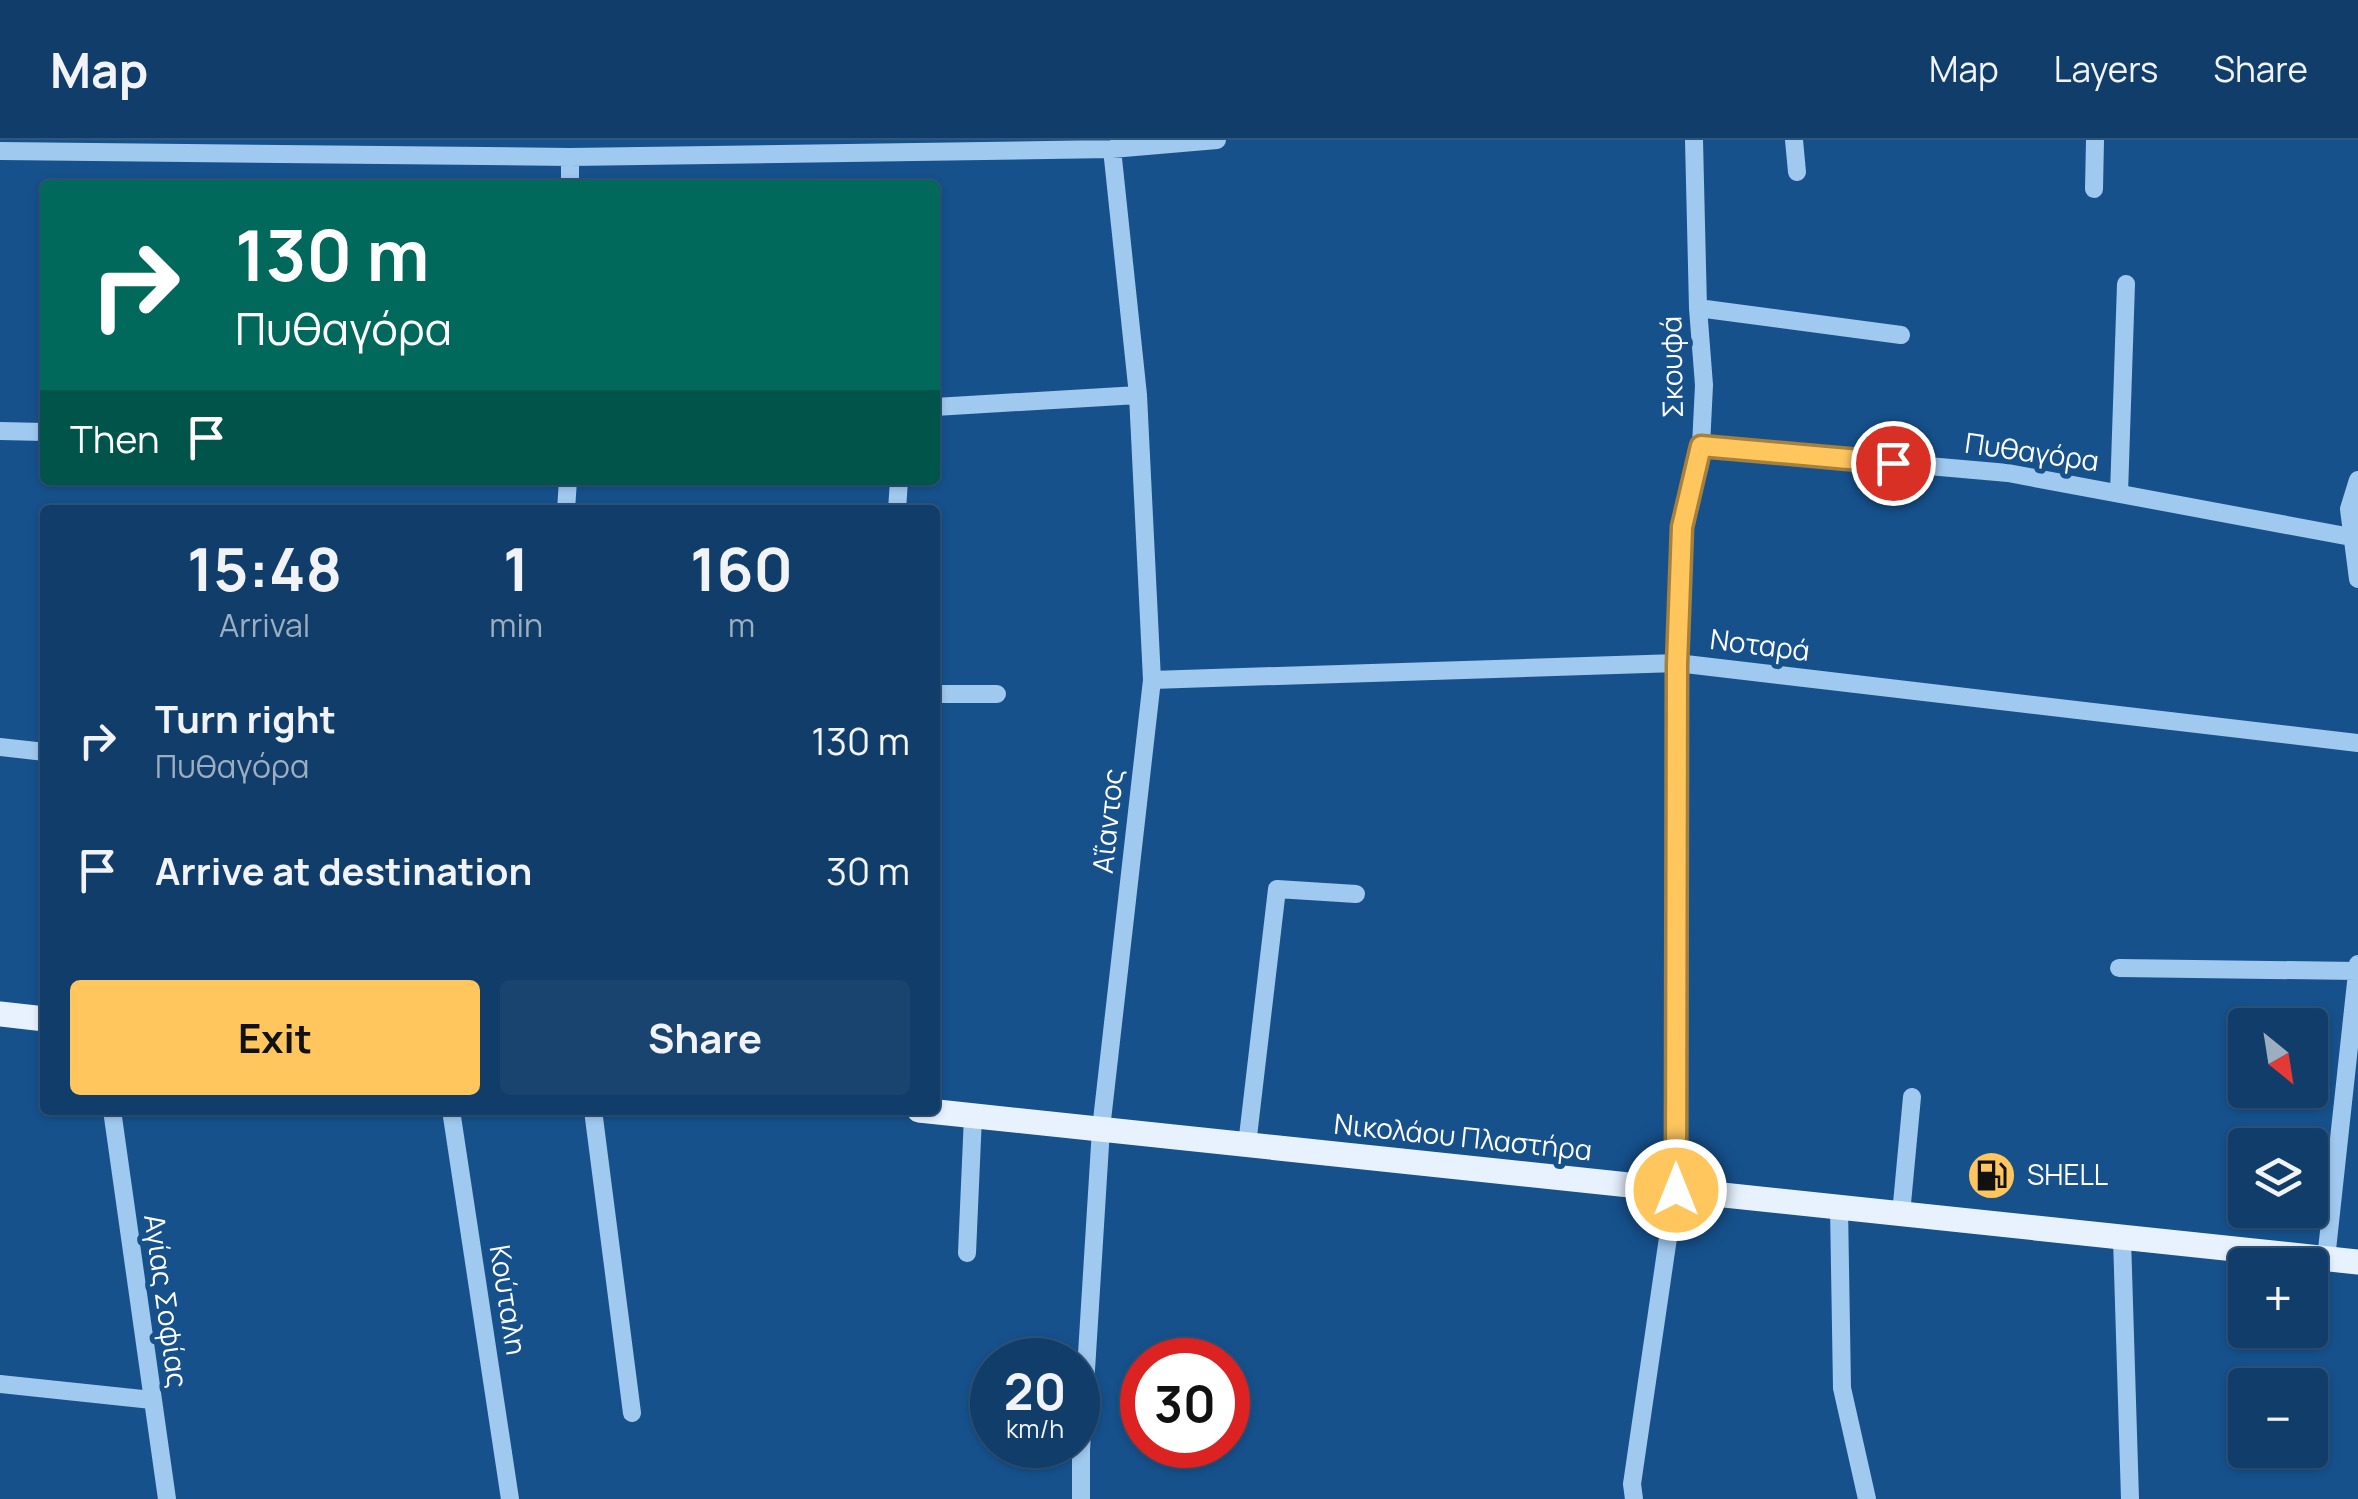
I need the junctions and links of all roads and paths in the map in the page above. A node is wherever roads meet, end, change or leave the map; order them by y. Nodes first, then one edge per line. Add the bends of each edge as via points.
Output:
1 (1217, 140) edge
2 (1694, 140) edge
3 (1794, 140) edge
4 (2095, 140) edge
5 (1112, 149) junction
6 (0, 151) edge
7 (570, 156) junction
8 (1797, 172) dead end
9 (570, 180) edge
10 (2094, 189) dead end
11 (2126, 284) dead end
12 (1698, 308) junction
13 (1902, 335) dead end
14 (1138, 395) junction
15 (940, 407) edge
16 (0, 431) edge
17 (40, 432) edge
18 (1701, 446) junction
19 (2358, 483) edge
20 (2119, 494) junction
21 (2351, 537) junction
22 (2358, 579) edge
23 (1677, 664) junction
24 (1152, 680) junction
25 (940, 694) edge
26 (997, 694) dead end
27 (2358, 743) edge
28 (0, 747) edge
29 (40, 751) edge
30 (1356, 894) dead end
31 (2118, 968) dead end
32 (2358, 968) edge
33 (0, 1014) edge
34 (40, 1018) edge
35 (1912, 1097) dead end
36 (940, 1112) edge
37 (113, 1115) edge
38 (453, 1115) edge
39 (594, 1115) edge
40 (974, 1116) junction
41 (1101, 1129) junction
42 (1247, 1144) junction
43 (1676, 1190) junction
44 (1839, 1206) junction
45 (1901, 1214) junction
46 (2122, 1238) junction
47 (2327, 1248) edge
48 (2228, 1249) edge
49 (967, 1253) dead end
50 (2328, 1259) edge
51 (2358, 1262) edge
52 (0, 1384) edge
53 (152, 1400) junction
54 (632, 1413) dead end
55 (167, 1499) edge
56 (510, 1499) edge
57 (1081, 1499) edge
58 (1634, 1499) edge
59 (1867, 1499) edge
60 (2130, 1499) edge

1 - 5 street
2 - 12 street, Σκουφά
3 - 8 street
4 - 10 street
5 - 7 street
5 - 14 street, Αΐαντος
6 - 7 street
7 - 9 street
11 - 20 street
12 - 13 street
12 - 18 street, Σκουφά
14 - 15 street
14 - 24 street, Αΐαντος
16 - 17 street
18 - 20 street, Πυθαγόρα via 2008,473
18 - 23 street, Σκουφά via 1682,527
19 - 21 street via 2349,509
20 - 21 street, Πυθαγόρα
21 - 22 street
23 - 24 street, Νοταρά
23 - 27 street, Νοταρά
23 - 43 street, Σκουφά
24 - 41 street, Αΐαντος
25 - 26 street
28 - 29 street
30 - 42 street via 1277,889
31 - 32 street
32 - 47 street
33 - 34 main road
35 - 45 street
36 - 40 main road, Νικολάου Πλαστήρα
37 - 53 street, Αγίας Σοφίας
38 - 56 street, Κούταλη
39 - 54 street
40 - 41 main road, Νικολάου Πλαστήρα
40 - 49 street
41 - 42 main road, Νικολάου Πλαστήρα
41 - 57 street, Αΐαντος
42 - 43 main road, Νικολάου Πλαστήρα
43 - 44 main road, Νικολάου Πλαστήρα
43 - 58 street, Σκουφά
44 - 45 main road, Νικολάου Πλαστήρα
44 - 59 street via 1842,1388
45 - 46 main road, Νικολάου Πλαστήρα
46 - 48 main road, Νικολάου Πλαστήρα
46 - 60 street
50 - 51 main road, Νικολάου Πλαστήρα
52 - 53 street
53 - 55 street, Αγίας Σοφίας

